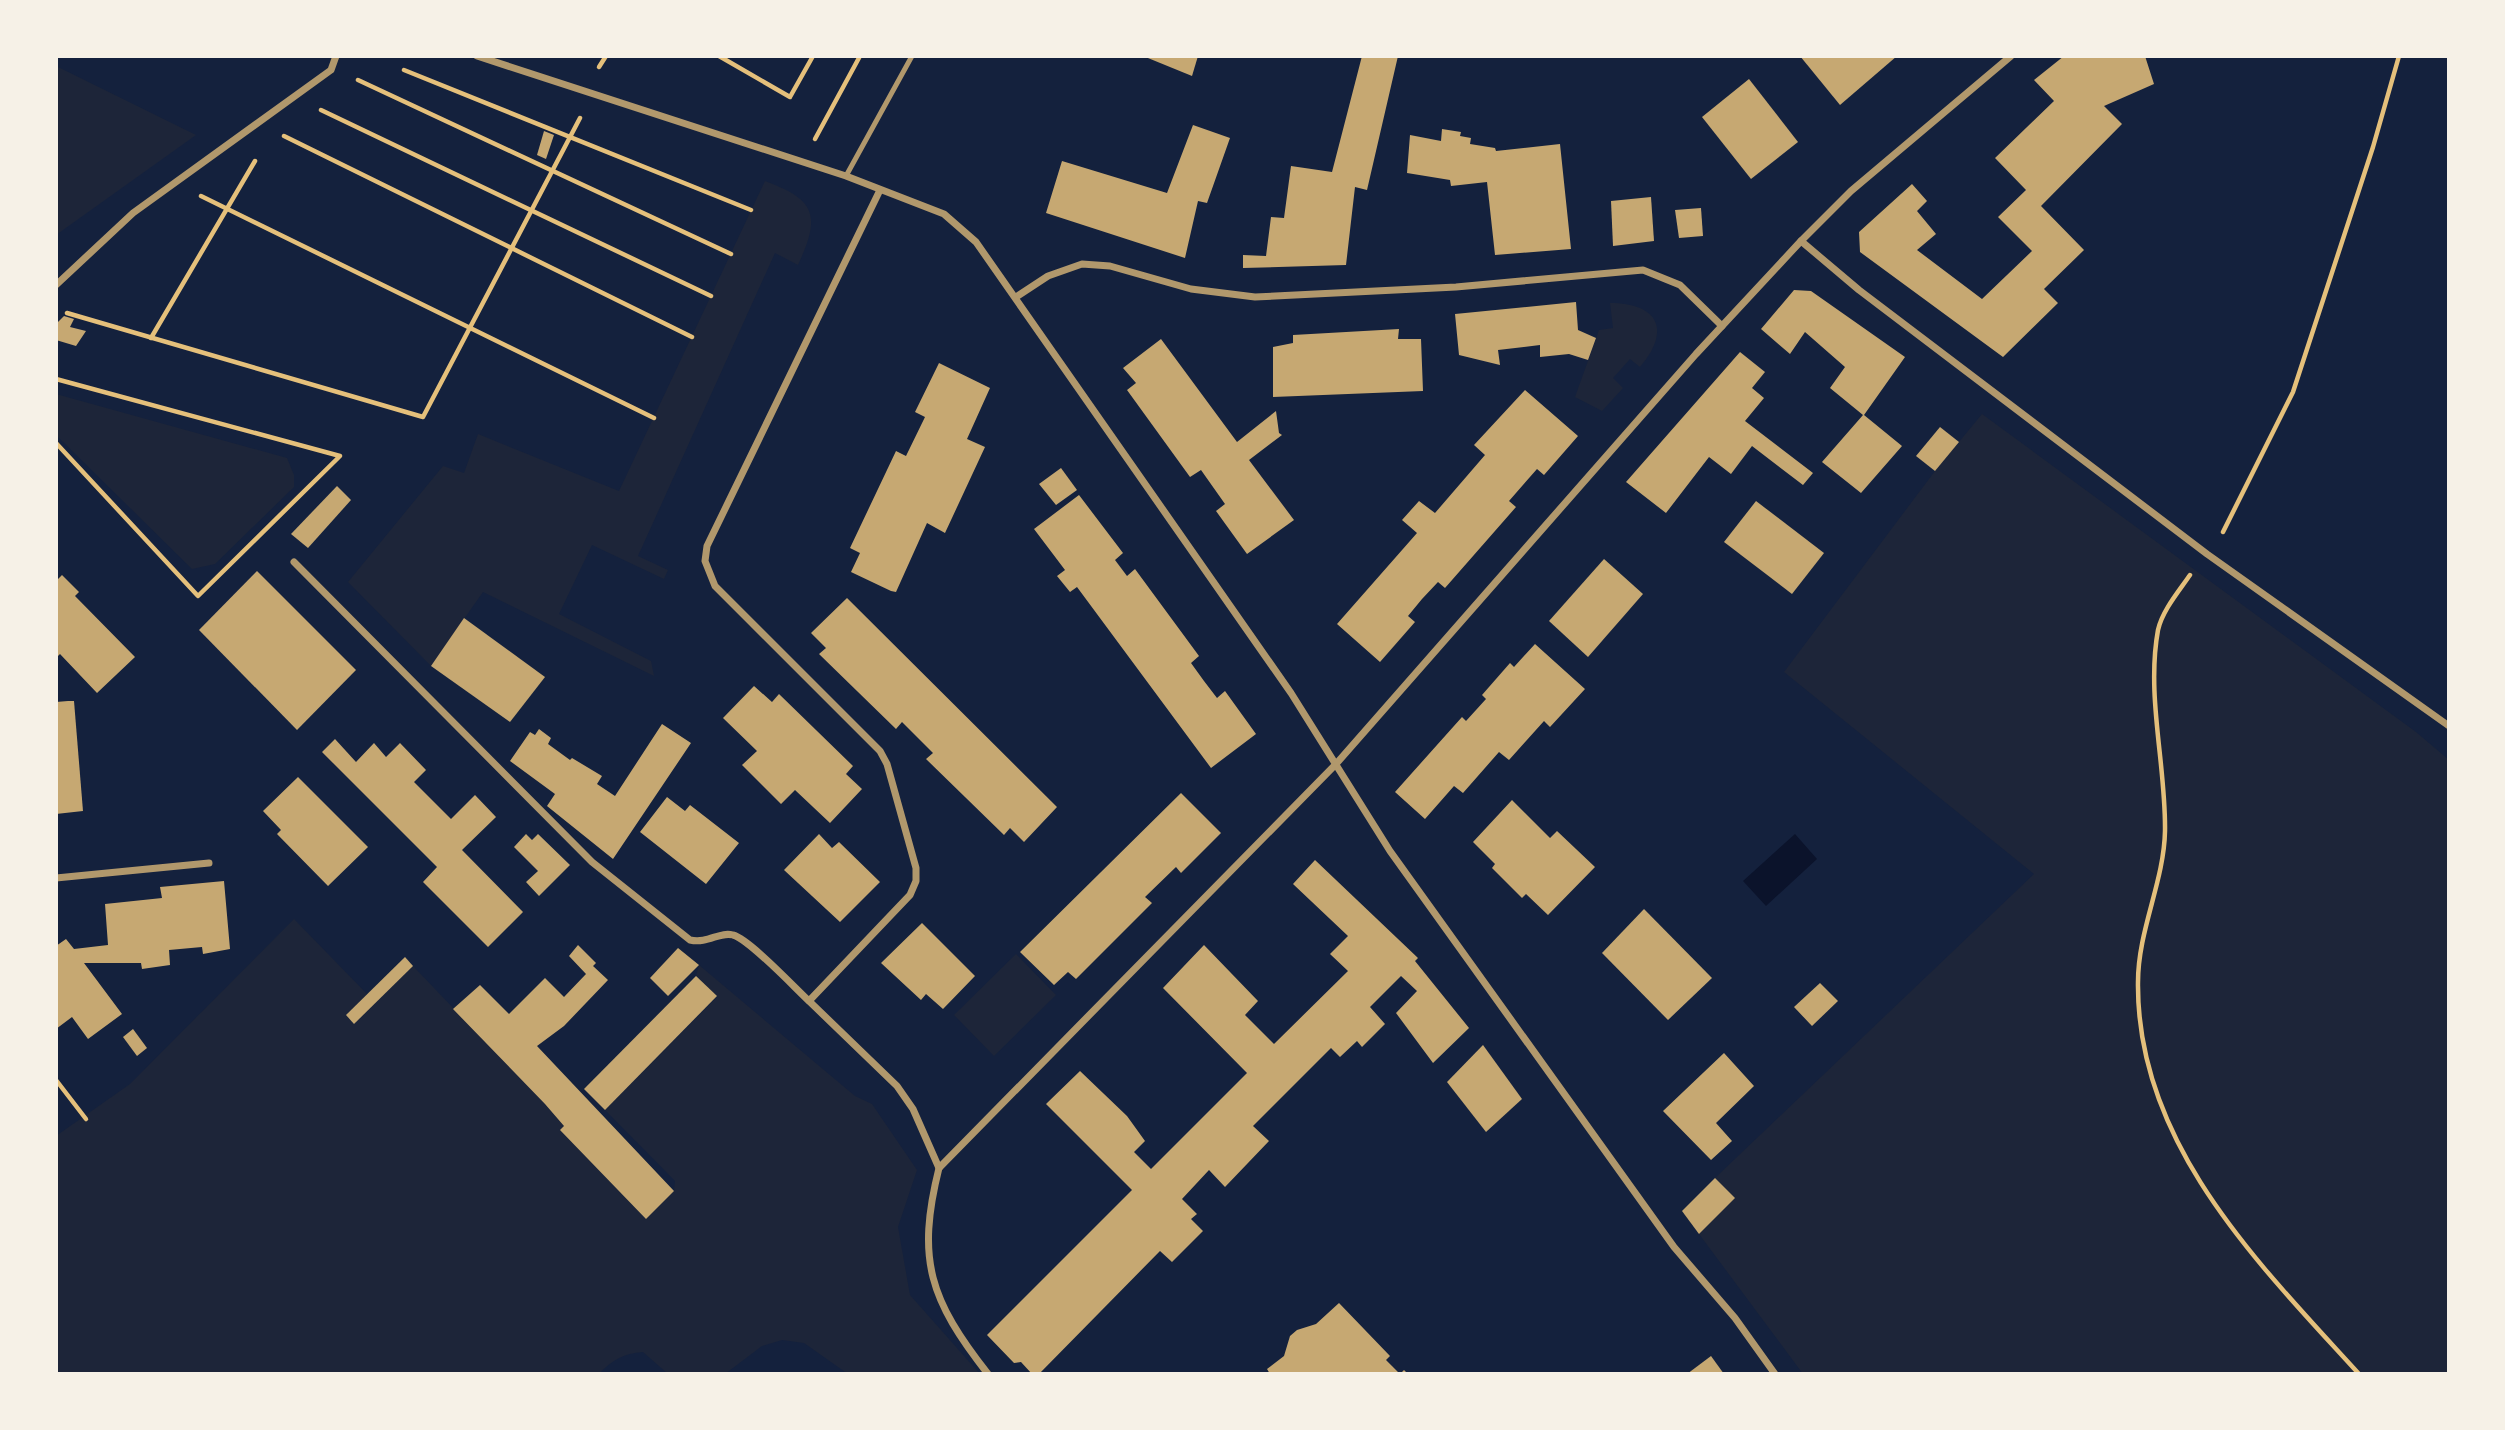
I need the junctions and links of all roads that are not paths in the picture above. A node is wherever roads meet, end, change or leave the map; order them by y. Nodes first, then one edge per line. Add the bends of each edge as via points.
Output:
1 (336, 56) edge
2 (477, 56) edge
3 (912, 56) edge
4 (2011, 56) edge
5 (846, 176) junction
6 (880, 190) junction
7 (1801, 241) junction
8 (56, 285) edge
9 (1016, 297) junction
10 (1722, 326) junction
11 (294, 562) dead end
12 (2449, 726) edge
13 (1335, 764) junction
14 (209, 863) dead end
15 (56, 878) edge
16 (809, 1001) junction
17 (939, 1168) junction
18 (988, 1374) edge
19 (1776, 1374) edge

1 - 8 street via 331,70 133,213
2 - 5 street
3 - 5 lane
4 - 7 street via 1851,191
5 - 6 street
6 - 9 street via 944,214 976,242
6 - 16 street via 708,546 705,561 715,586 880,751 916,868 910,895
7 - 10 street
7 - 12 street via 2207,554
9 - 10 street via 1048,276 1082,264 1110,266 1191,289 1255,297 1456,287 1643,270 1680,285
9 - 13 street via 1291,693
10 - 13 street
11 - 16 street via 592,862 690,940 735,935
13 - 17 street
13 - 19 street via 1390,851 1674,1247
14 - 15 street
16 - 17 street via 897,1086 913,1109
17 - 18 street via 927,1231 929,1266 950,1320

